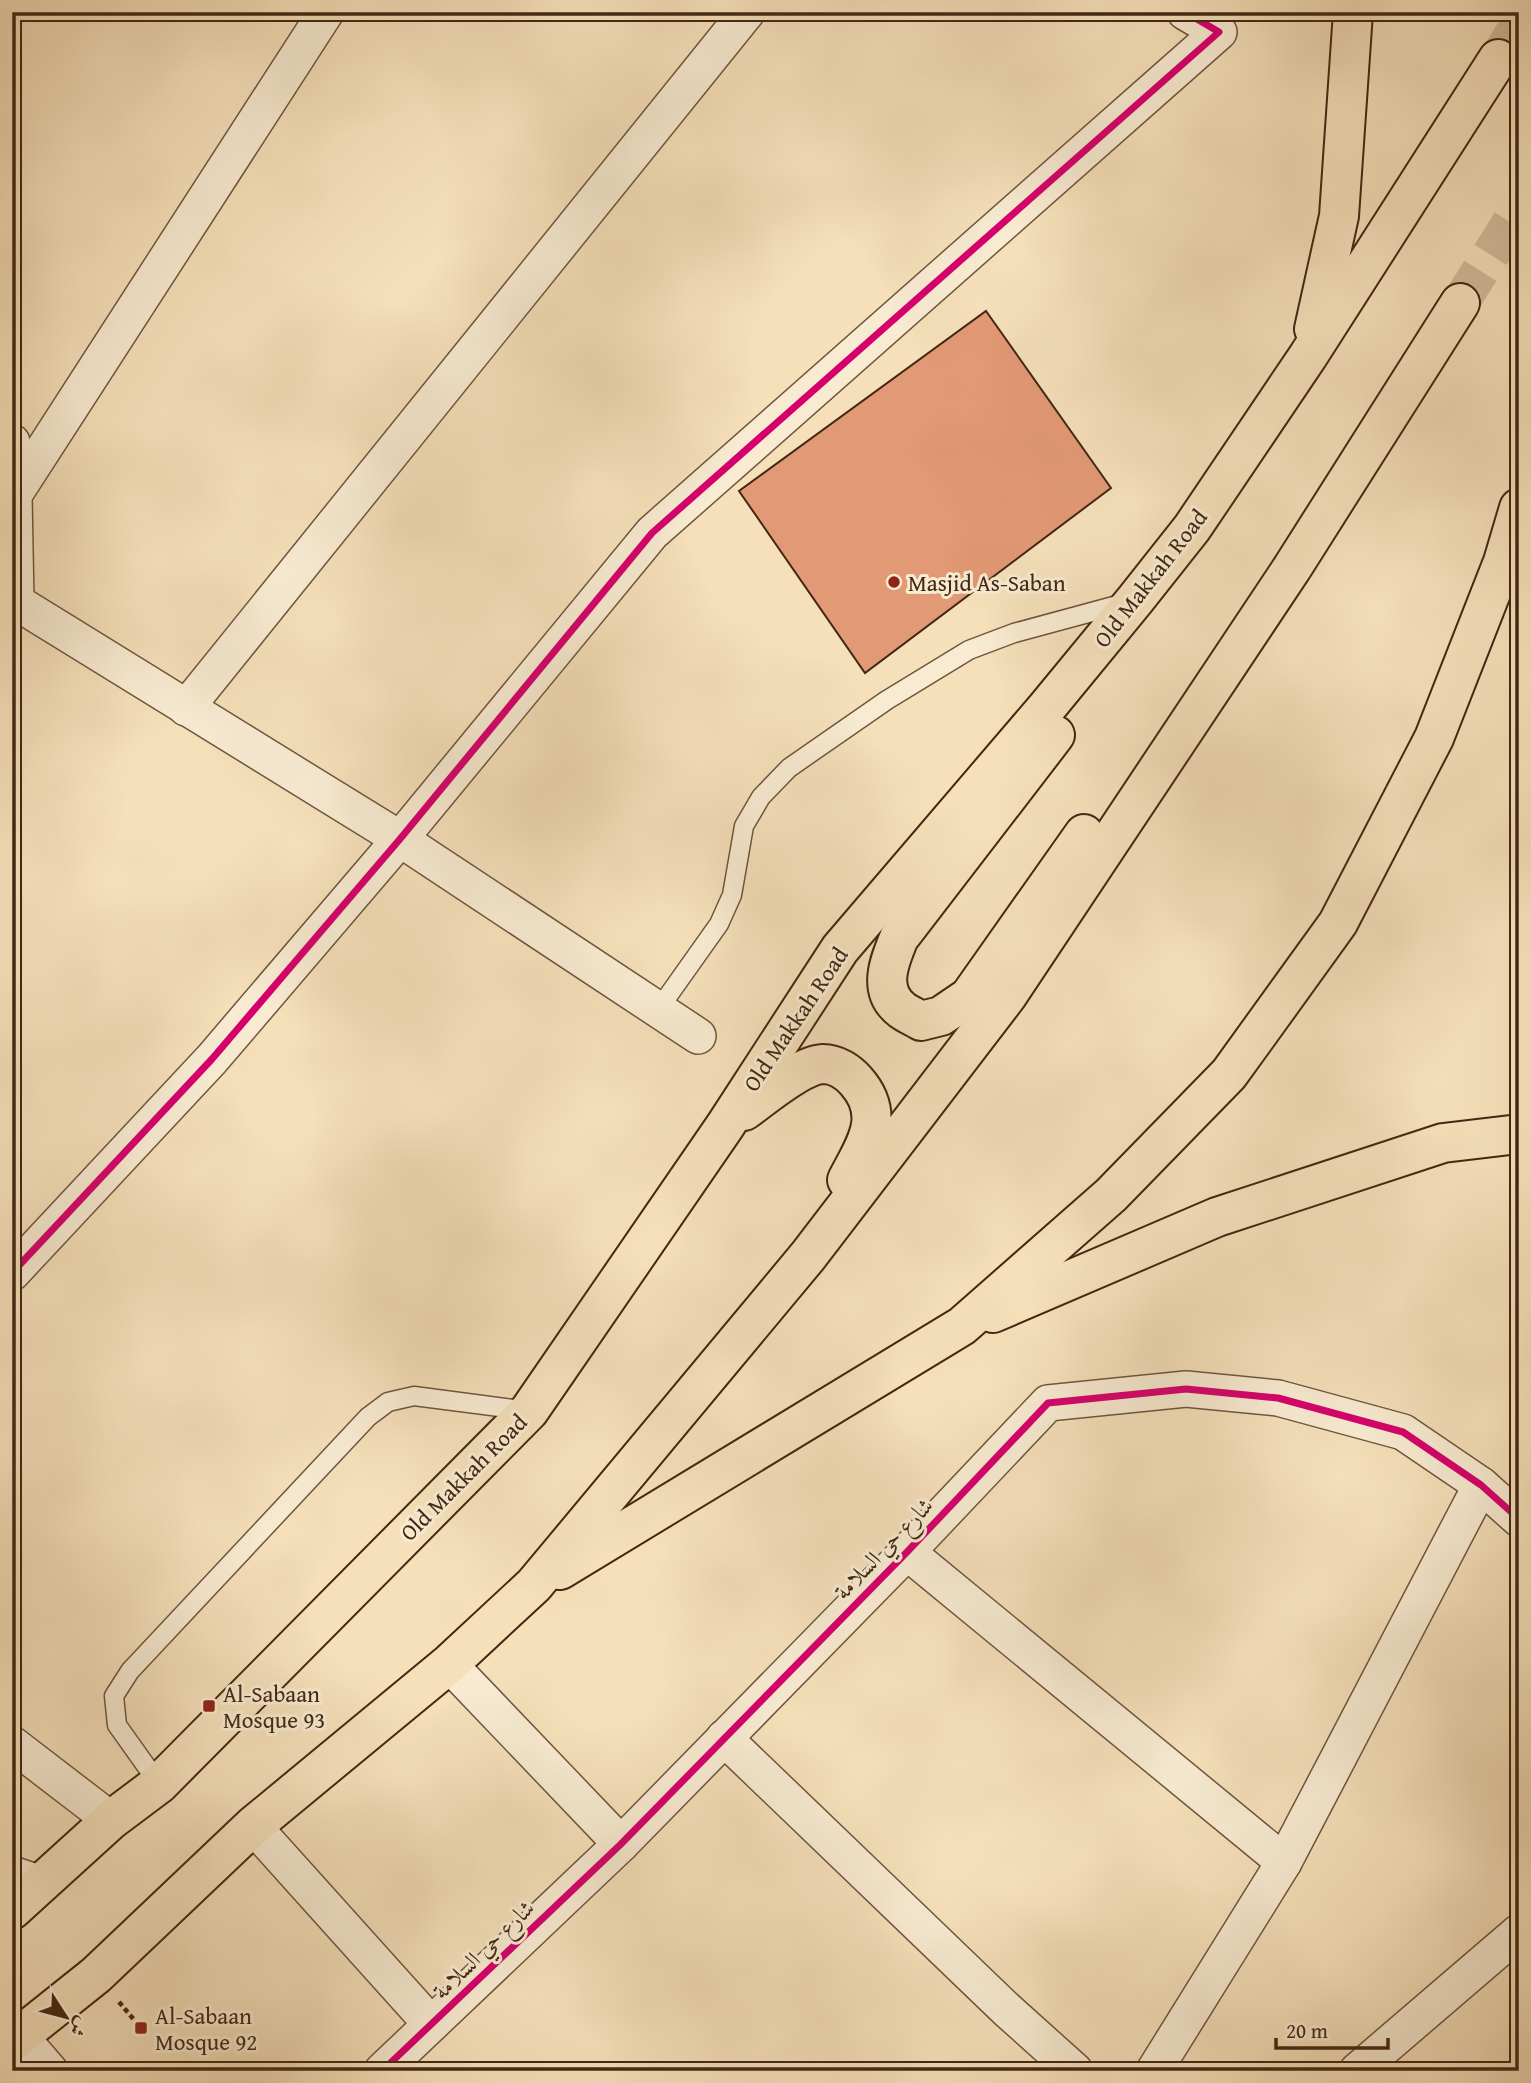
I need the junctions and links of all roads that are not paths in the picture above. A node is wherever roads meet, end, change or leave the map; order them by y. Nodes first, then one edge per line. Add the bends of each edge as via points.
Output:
1 (327, 12) edge
2 (747, 12) edge
3 (1185, 12) edge
4 (1353, 12) edge
5 (1498, 59) tunnel mouth
6 (1460, 303) tunnel mouth
7 (1308, 356) junction
8 (12, 442) edge
9 (14, 495) junction
10 (1519, 508) edge
11 (1192, 528) junction
12 (1135, 600) junction
13 (14, 605) edge
14 (1249, 633) junction
15 (187, 708) junction
16 (400, 839) junction
17 (658, 1010) junction
18 (698, 1036) dead end
19 (725, 1126) junction
20 (1519, 1134) edge
21 (807, 1256) junction
22 (12, 1273) edge
23 (962, 1326) junction
24 (529, 1411) junction
25 (1481, 1485) junction
26 (1519, 1519) edge
27 (907, 1552) junction
28 (534, 1585) junction
29 (449, 1664) junction
30 (724, 1738) junction
31 (12, 1744) edge
32 (159, 1784) junction
33 (111, 1820) junction
34 (253, 1826) junction
35 (621, 1844) junction
36 (1284, 1862) junction
37 (30, 1871) edge
38 (12, 1910) edge
39 (1519, 1931) edge
40 (431, 2024) junction
41 (16, 2038) edge
42 (50, 2071) edge
43 (382, 2071) edge
44 (1075, 2071) edge
45 (1154, 2071) edge
46 (1357, 2071) edge

1 - 9 street
2 - 15 street
3 - 16 street via 1219,32 652,533
4 - 7 highway via 1339,216
5 - 7 highway, Old Makkah Road
6 - 14 highway
7 - 11 highway, Old Makkah Road
8 - 9 street
9 - 13 street
10 - 23 highway via 1503,562 1434,738 1338,923 1229,1074 1111,1195
11 - 12 highway, Old Makkah Road
11 - 14 highway via 1163,597 898,938 888,964 887,992 900,1009 921,1021 941,1016 969,997 1094,820
12 - 17 lane via 969,650 789,768 761,797 744,826 732,895 719,924
12 - 19 highway, Old Makkah Road via 840,949
13 - 15 street
14 - 21 highway via 1007,996
15 - 16 street
16 - 17 street
16 - 22 street via 212,1059
17 - 18 street
19 - 21 highway via 795,1074 823,1064 847,1071 865,1091 874,1118 864,1147
19 - 24 highway, Old Makkah Road
20 - 23 highway via 1443,1143 1217,1217
21 - 28 highway
23 - 28 highway
24 - 32 highway, Old Makkah Road
24 - 32 lane via 414,1396 388,1402 368,1417 130,1671 114,1696 117,1725
25 - 26 street, شارع حي السلامة
25 - 27 street, شارع حي السلامة via 1402,1432 1278,1398 1186,1389 1048,1403
25 - 36 street
27 - 30 street, شارع حي السلامة
27 - 36 street
28 - 29 highway
29 - 34 highway
29 - 35 street
30 - 35 street, شارع حي السلامة
30 - 44 street
31 - 33 street
32 - 33 highway, Old Makkah Road
33 - 37 highway, Old Makkah Road
34 - 40 street
34 - 41 highway via 96,1975
35 - 40 street, شارع حي السلامة
36 - 45 street
37 - 38 highway, Old Makkah Road
39 - 46 street
40 - 43 street, شارع حي السلامة
41 - 42 street

